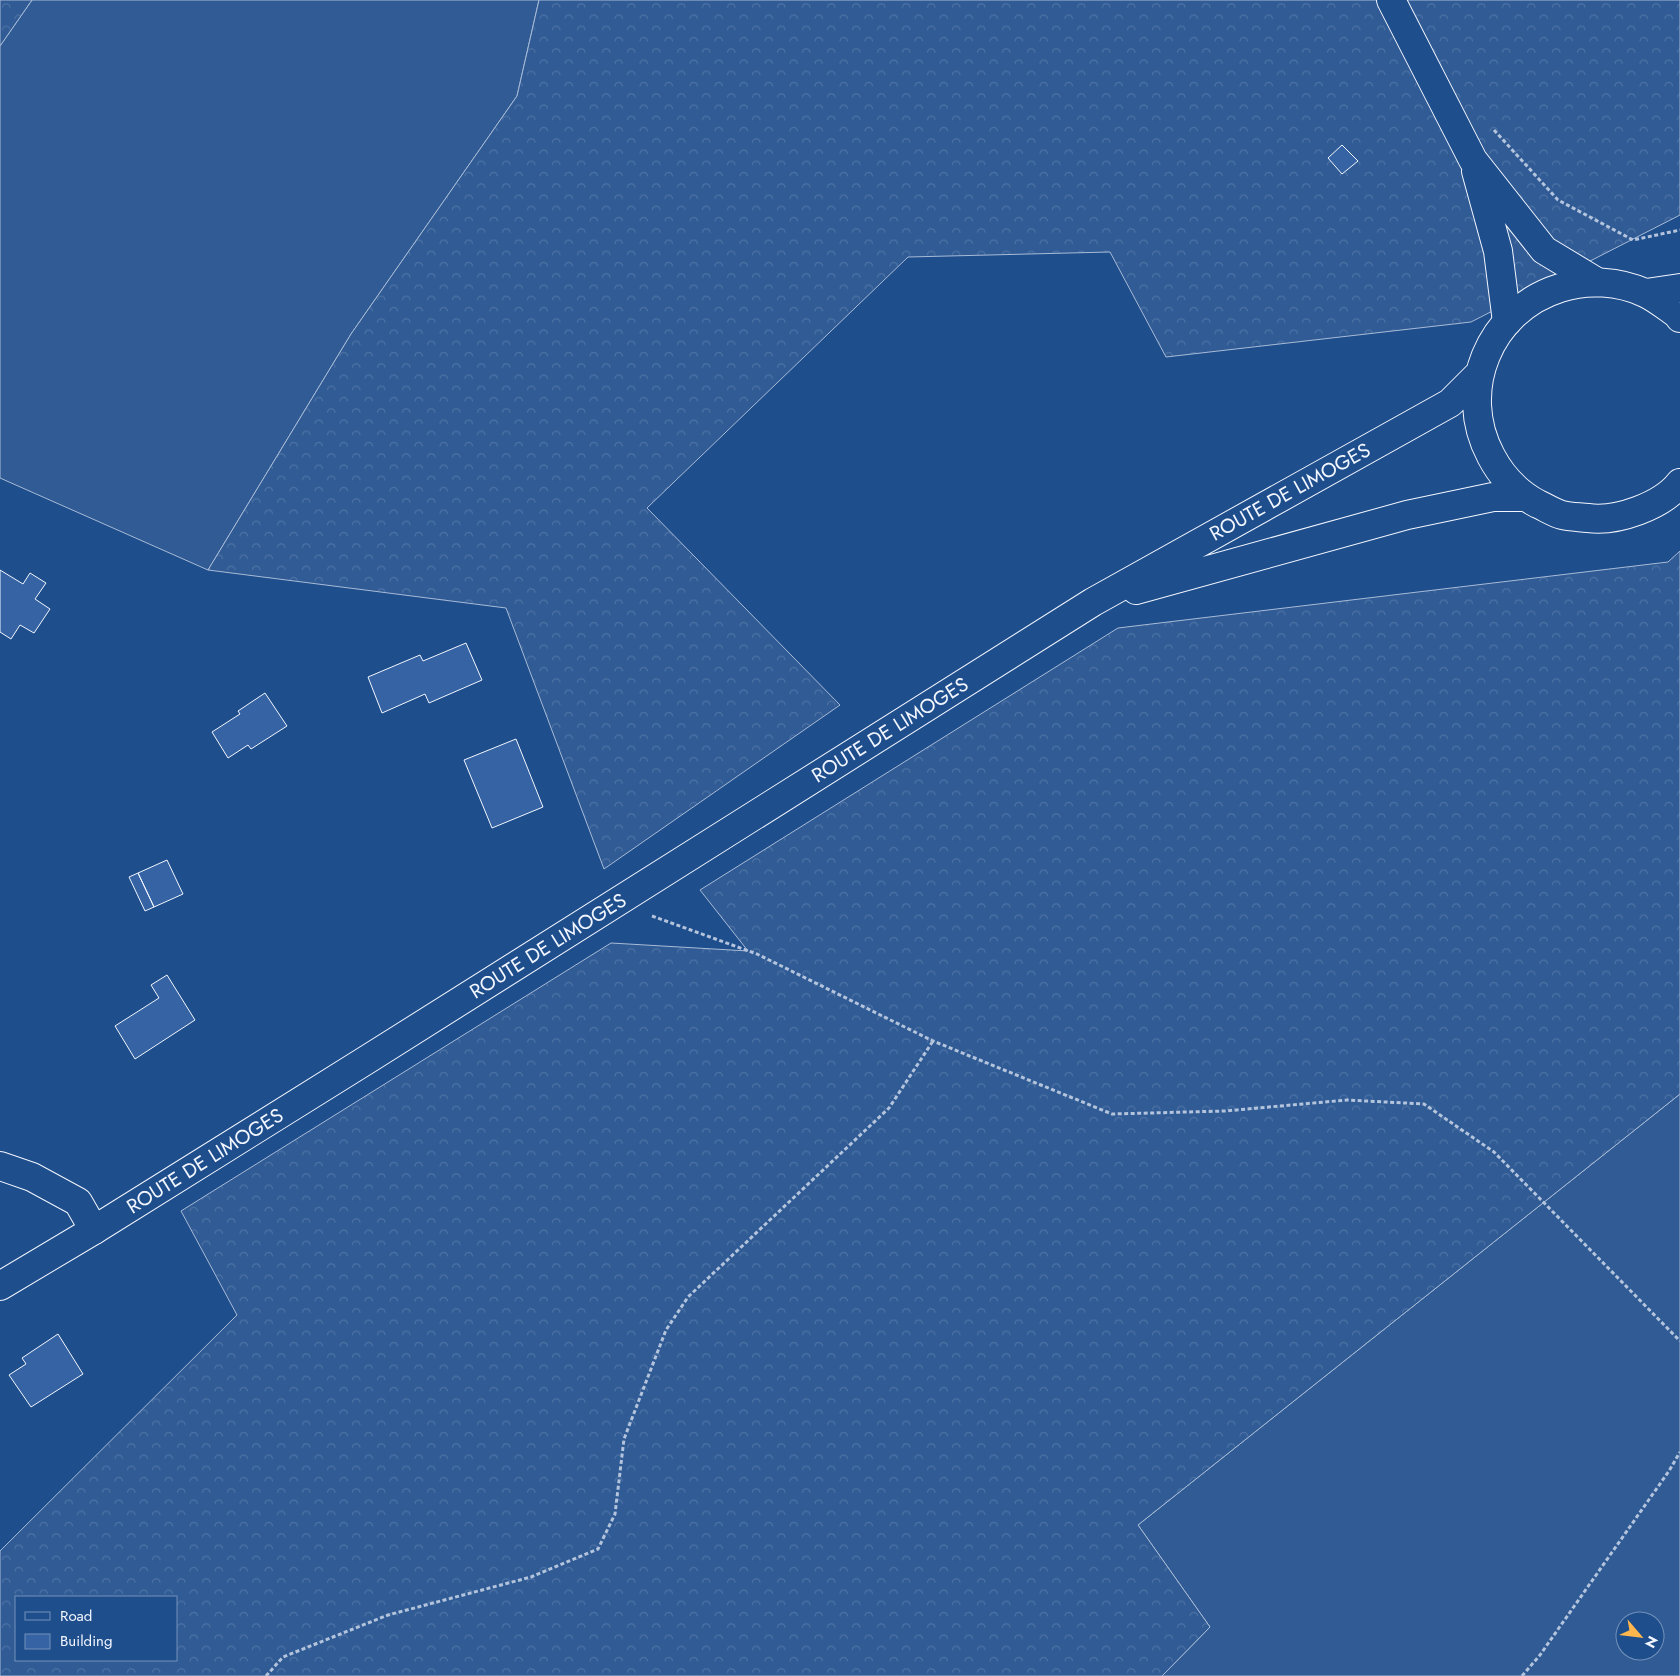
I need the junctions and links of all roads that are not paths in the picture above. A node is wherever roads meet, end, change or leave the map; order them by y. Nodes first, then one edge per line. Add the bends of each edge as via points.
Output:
1 (1390, 0) edge
2 (1473, 160) junction
3 (1597, 282) junction
4 (1680, 288) edge
5 (1646, 293) junction
6 (1680, 318) edge
7 (1507, 322) junction
8 (1480, 373) junction
9 (1680, 483) edge
10 (1524, 497) junction
11 (1093, 602) junction
12 (0, 1166) edge
13 (94, 1230) junction
14 (0, 1286) edge

1 - 2 main road
2 - 3 main road via 1544,250
2 - 7 main road via 1498,251
3 - 5 main road via 1622,285
3 - 7 main road via 1572,284 1548,292
4 - 5 main road
5 - 6 main road
7 - 8 main road via 1490,345
8 - 10 main road via 1476,408 1483,442 1500,473
8 - 11 main road, ROUTE DE LIMOGES via 1450,402
9 - 10 main road via 1641,511 1602,520 1561,515
10 - 11 main road, ROUTE DE LIMOGES via 1493,497 1407,515
11 - 13 main road, ROUTE DE LIMOGES
12 - 13 main road via 32,1177 78,1202
13 - 14 main road, ROUTE DE LIMOGES

